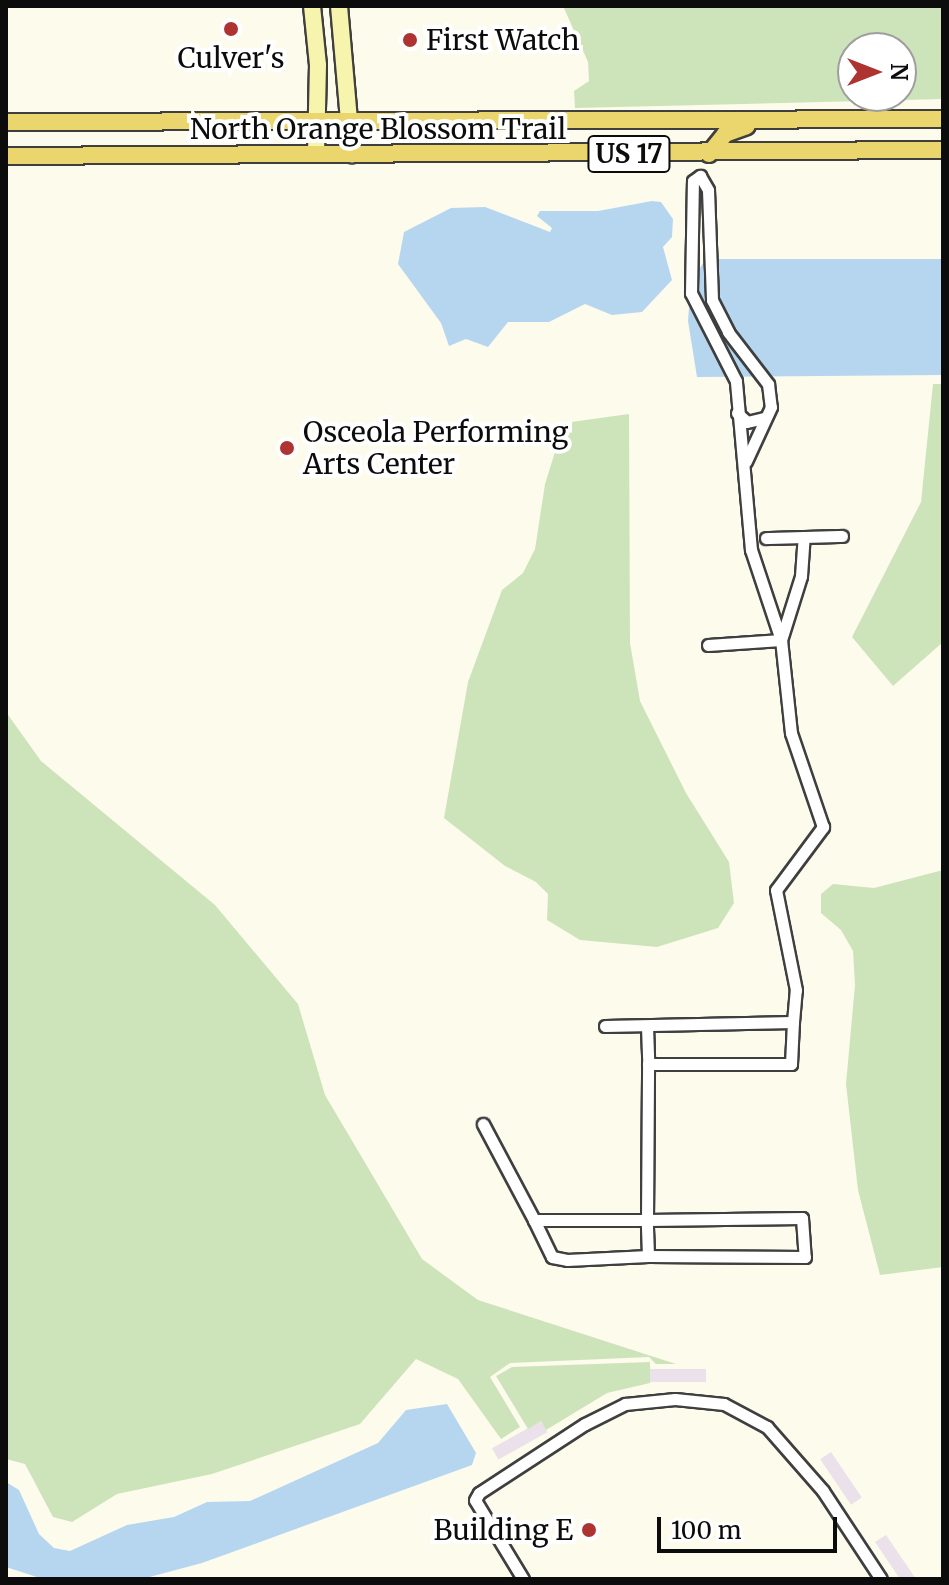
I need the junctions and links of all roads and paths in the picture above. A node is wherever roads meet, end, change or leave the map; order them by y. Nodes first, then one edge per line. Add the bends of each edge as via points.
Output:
1 (312, 6) edge
2 (339, 6) edge
3 (943, 119) edge
4 (6, 122) edge
5 (756, 122) junction
6 (317, 123) junction
7 (349, 123) junction
8 (943, 150) edge
9 (316, 154) junction
10 (352, 154) junction
11 (709, 154) junction
12 (6, 156) edge
13 (751, 365) junction
14 (733, 375) junction
15 (737, 413) junction
16 (764, 418) junction
17 (746, 461) junction
18 (842, 536) dead end
19 (804, 537) junction
20 (766, 538) dead end
21 (781, 640) junction
22 (708, 645) dead end
23 (793, 1022) junction
24 (605, 1026) dead end
25 (647, 1026) junction
26 (648, 1064) junction
27 (483, 1124) dead end
28 (534, 1220) junction
29 (647, 1220) junction
30 (648, 1256) junction
31 (523, 1579) edge
32 (881, 1579) edge

1 - 6 street
2 - 7 street
3 - 5 main road, North Orange Blossom Trail / US 17
4 - 6 main road, North Orange Blossom Trail / US 17
5 - 7 main road, North Orange Blossom Trail / US 17
5 - 11 main road via 725,134
6 - 7 main road, North Orange Blossom Trail / US 17
6 - 9 street
7 - 10 street
8 - 11 main road, North Orange Blossom Trail / US 17
9 - 10 main road, North Orange Blossom Trail / US 17
9 - 12 main road, North Orange Blossom Trail / US 17
10 - 11 main road, North Orange Blossom Trail / US 17
13 - 14 street via 742,363
13 - 14 street via 712,300 708,190 700,176 693,181 691,293
13 - 16 street via 768,384 771,407
14 - 15 street
15 - 16 street via 747,422
15 - 17 street via 739,448
16 - 17 street
17 - 21 street via 751,550
18 - 19 street
19 - 20 street
19 - 21 street via 801,576
21 - 22 street
21 - 23 street via 791,733 823,827 776,890 796,990
23 - 25 street
23 - 26 street via 791,1064
24 - 25 street
25 - 26 street
26 - 29 street
27 - 28 street
28 - 29 street
28 - 30 street via 552,1257
29 - 30 street
29 - 30 street via 802,1218 805,1257
31 - 32 street via 475,1500 479,1493 625,1404 675,1399 724,1404 756,1418 790,1447

